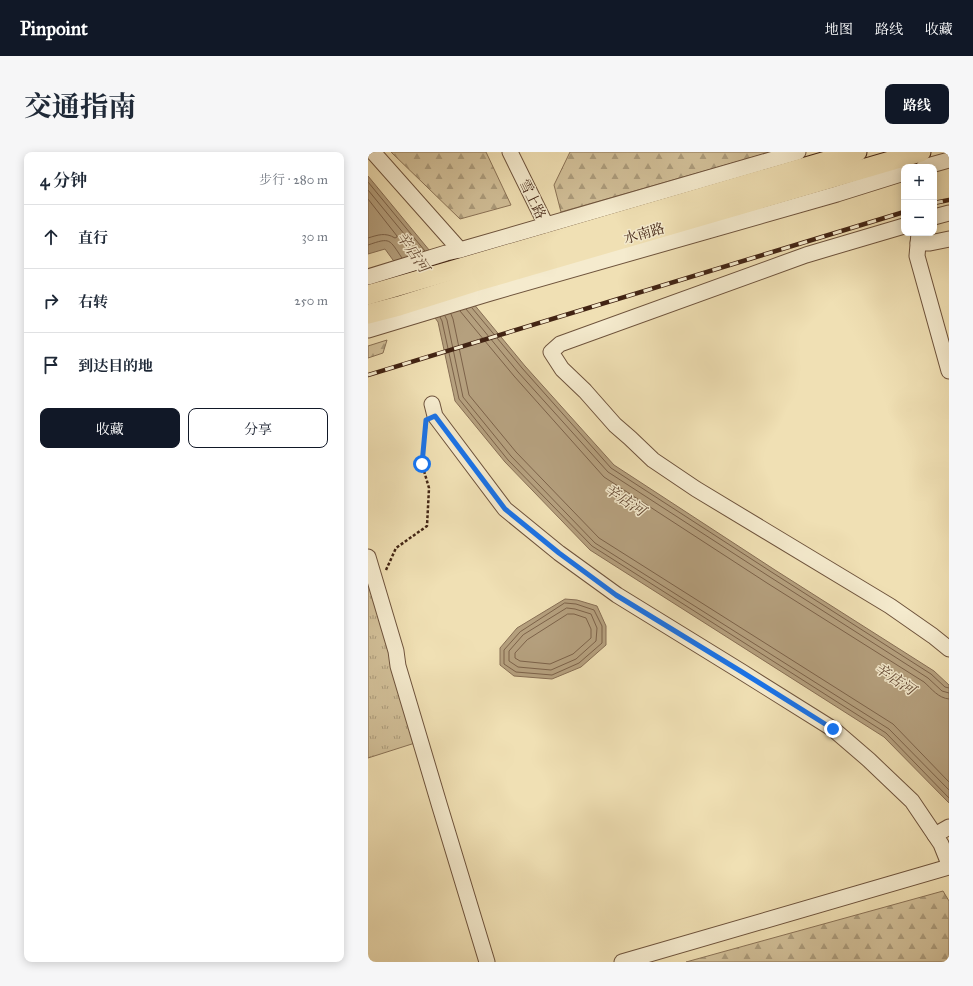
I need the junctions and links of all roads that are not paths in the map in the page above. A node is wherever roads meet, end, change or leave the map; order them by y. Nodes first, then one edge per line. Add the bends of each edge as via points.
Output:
1 (372, 152) edge
2 (510, 152) edge
3 (798, 152) edge
4 (857, 152) edge
5 (921, 152) edge
6 (949, 160) edge
7 (909, 164) edge
8 (935, 164) edge
9 (901, 171) edge
10 (949, 213) edge
11 (937, 216) edge
12 (546, 225) junction
13 (901, 227) edge
14 (919, 238) edge
15 (949, 239) edge
16 (455, 257) junction
17 (369, 276) edge
18 (376, 292) edge
19 (405, 311) junction
20 (368, 314) edge
21 (368, 330) edge
22 (949, 371) edge
23 (434, 410) road end
24 (368, 557) edge
25 (949, 649) edge
26 (949, 827) edge
27 (935, 835) junction
28 (949, 865) edge
29 (487, 962) edge
30 (622, 962) edge

1 - 16 street
2 - 12 street, 雪上路
3 - 12 street
4 - 16 main road, 水南路
5 - 7 main road, 水南路
6 - 8 street
9 - 19 main road, 水南路
10 - 11 street
12 - 16 street
13 - 25 street via 791,261 560,344 551,352 562,369 614,425 653,460 696,489 890,606
14 - 15 street via 930,243
14 - 22 street via 917,256
16 - 17 street
16 - 18 main road, 水南路
19 - 20 main road, 水南路
19 - 21 street
23 - 27 street via 505,509 616,595 833,729 912,801
24 - 29 street
26 - 27 street
27 - 28 street
28 - 30 street

